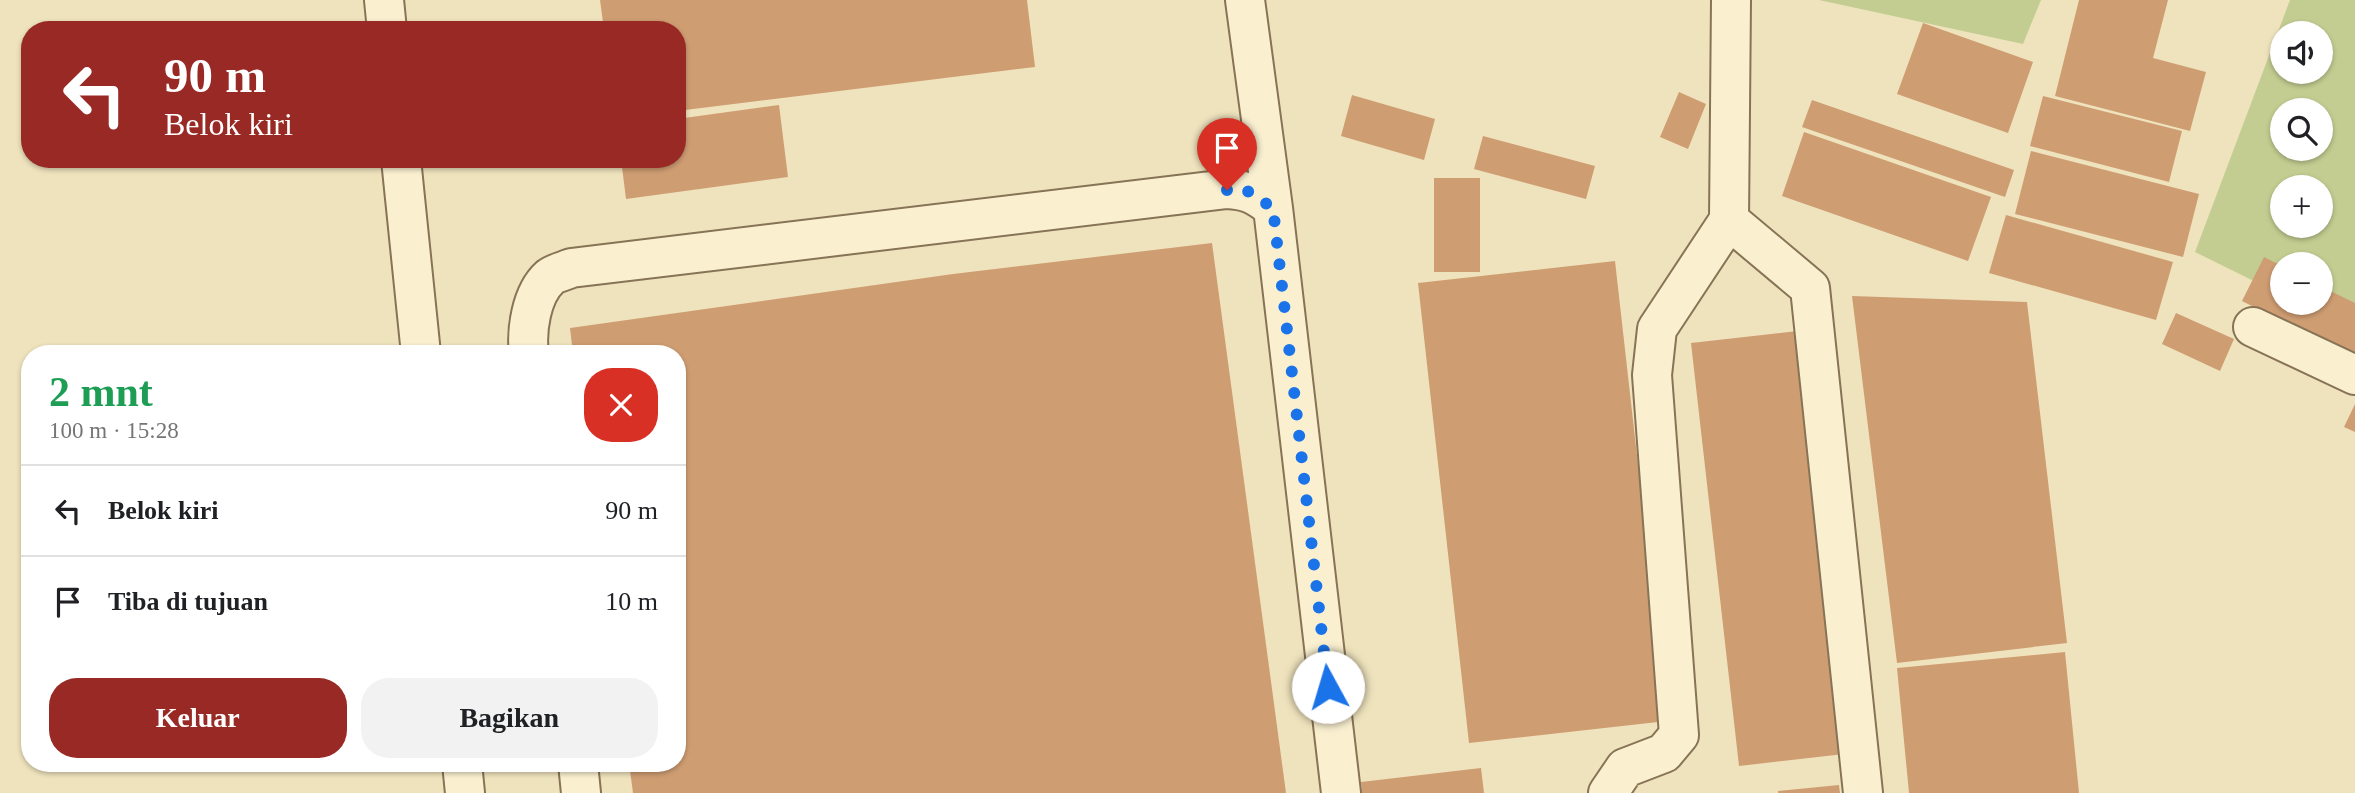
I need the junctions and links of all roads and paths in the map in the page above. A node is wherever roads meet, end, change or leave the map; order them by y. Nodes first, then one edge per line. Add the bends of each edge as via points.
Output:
1 (384, 0) edge
2 (1245, 0) edge
3 (1731, 0) edge
4 (386, 21) edge
5 (402, 168) edge
6 (1273, 208) junction
7 (1729, 220) junction
8 (2253, 327) dead end
9 (420, 345) edge
10 (528, 345) edge
11 (2355, 375) edge
12 (463, 772) edge
13 (579, 772) edge
14 (465, 793) edge
15 (581, 793) edge
16 (1340, 793) edge
17 (1608, 793) edge
18 (1863, 793) edge

1 - 4 lane
2 - 6 lane
3 - 7 lane
5 - 9 lane
6 - 10 lane via 1246,190 1227,190 571,268 550,277 534,304
6 - 16 lane
7 - 17 lane via 1657,329 1652,374 1679,735 1664,752 1625,768
7 - 18 lane via 1810,288
8 - 11 lane
12 - 14 lane
13 - 15 lane

